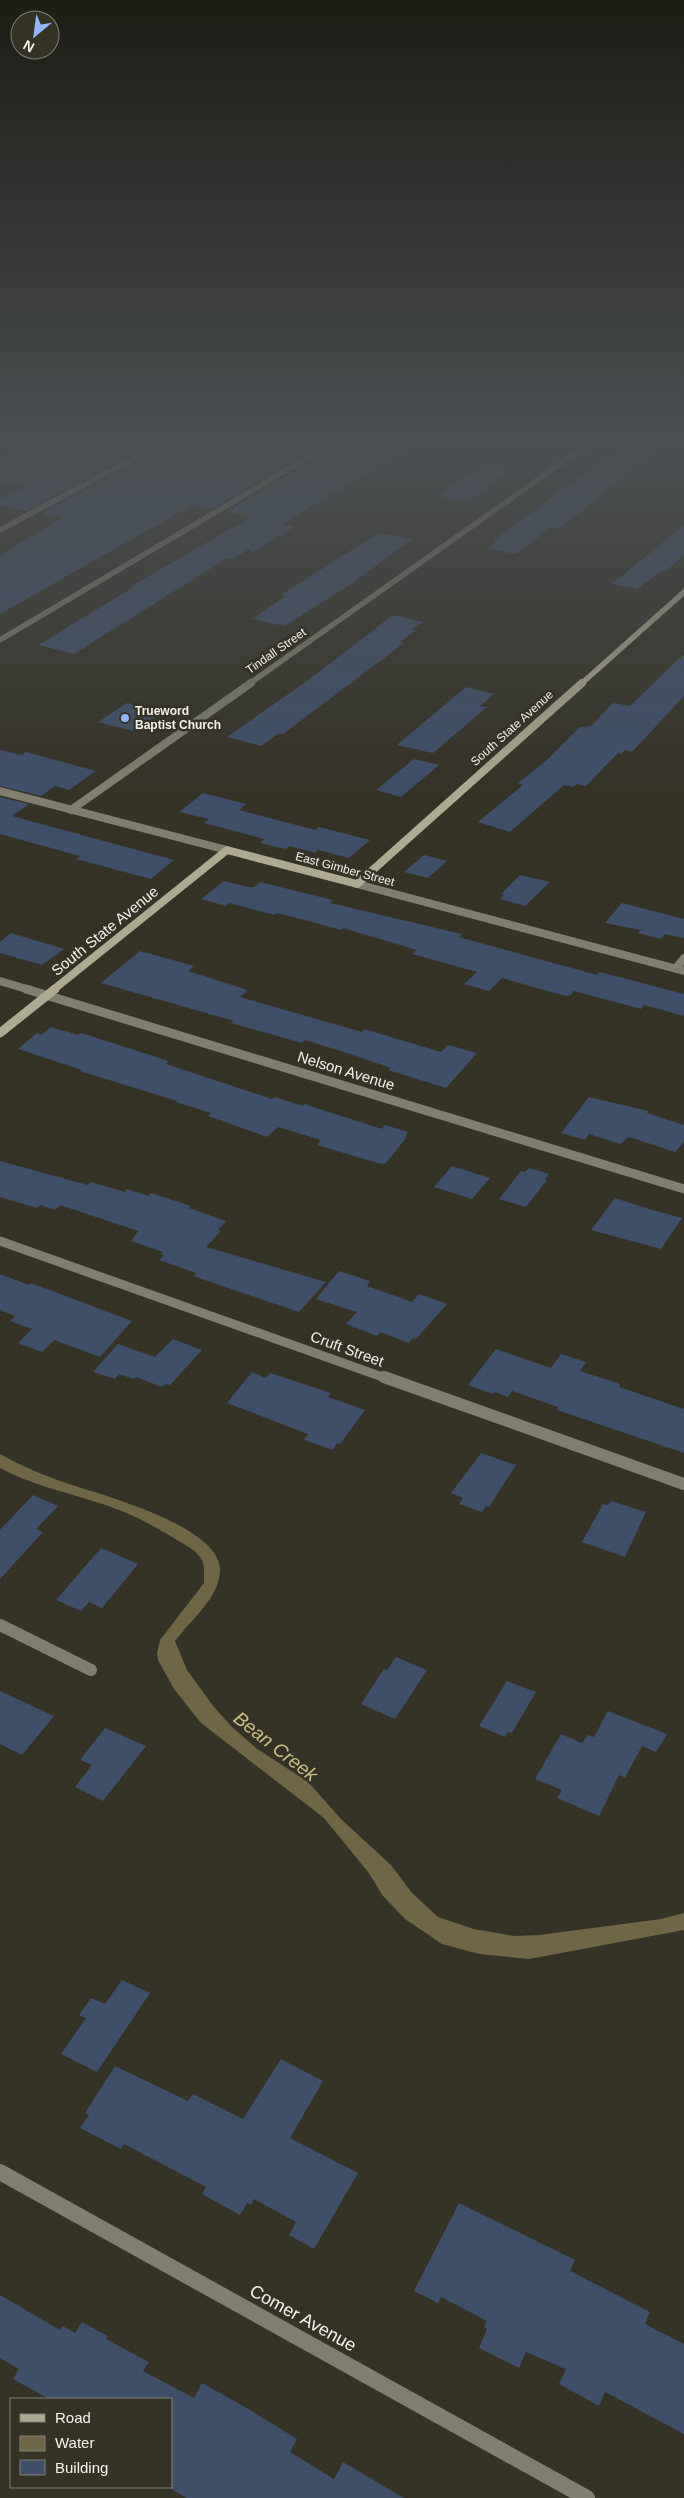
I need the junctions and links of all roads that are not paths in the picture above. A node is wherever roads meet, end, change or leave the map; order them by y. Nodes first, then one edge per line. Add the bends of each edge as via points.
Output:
1 (137, 559) edge
2 (426, 559) edge
3 (684, 592) edge
4 (0, 640) edge
5 (0, 791) edge
6 (71, 810) junction
7 (227, 850) junction
8 (357, 884) junction
9 (684, 958) edge
10 (680, 970) edge
11 (0, 981) edge
12 (47, 995) junction
13 (0, 1033) edge
14 (684, 1189) edge
15 (0, 1241) edge
16 (684, 1484) edge
17 (0, 1626) edge
18 (91, 1670) dead end
19 (0, 2172) edge
20 (587, 2498) edge

1 - 4 street
2 - 6 street, Tindall Street
3 - 8 street, South State Avenue
5 - 6 street, East Gimber Street
6 - 7 street, East Gimber Street
7 - 8 street, East Gimber Street
7 - 12 street, South State Avenue
8 - 10 street, East Gimber Street
9 - 10 street
11 - 12 street, Nelson Avenue
12 - 13 street, South State Avenue
12 - 14 street, Nelson Avenue
15 - 16 street, Cruft Street
17 - 18 street
19 - 20 street, Comer Avenue

